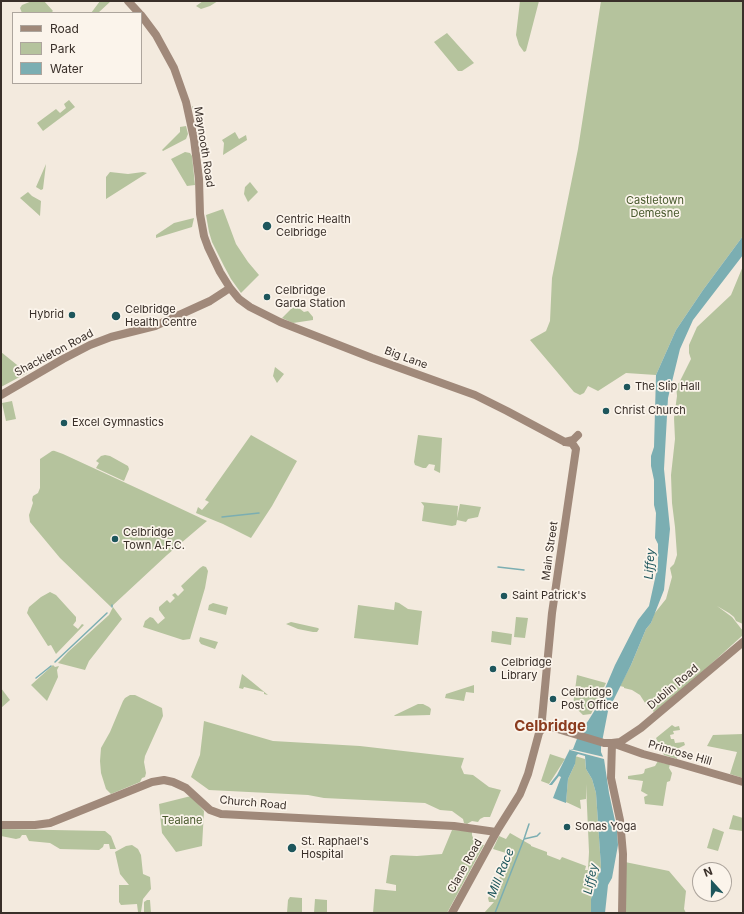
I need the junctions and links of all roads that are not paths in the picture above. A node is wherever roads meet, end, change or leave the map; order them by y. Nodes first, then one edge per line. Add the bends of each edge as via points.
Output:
1 (128, 1) edge
2 (138, 12) edge
3 (142, 16) edge
4 (230, 288) junction
5 (1, 395) edge
6 (578, 435) dead end
7 (565, 442) junction
8 (576, 449) joint
9 (743, 642) edge
10 (543, 727) junction
11 (608, 743) junction
12 (743, 782) edge
13 (1, 825) edge
14 (497, 830) junction
15 (452, 913) edge
16 (622, 913) edge

1 - 2 main road
3 - 4 main road, Maynooth Road via 156,35 174,68 186,102 199,174 200,214 204,236
4 - 5 main road, Shackleton Road via 210,301 155,326 112,336 90,345
4 - 7 main road, Big Lane via 250,307 280,322 475,396
6 - 7 main road via 573,440
7 - 8 main road, Big Lane via 572,443
8 - 10 main road, Main Street via 552,613
9 - 11 main road, Dublin Road via 641,728 625,739
10 - 11 main road, Primrose Hill
10 - 14 main road, Clane Road via 523,787
11 - 12 main road, Primrose Hill
11 - 16 main road via 623,854
13 - 14 main road, Church Road via 35,826 50,823 152,782 164,780 185,787 210,810 221,814
14 - 15 main road, Clane Road

